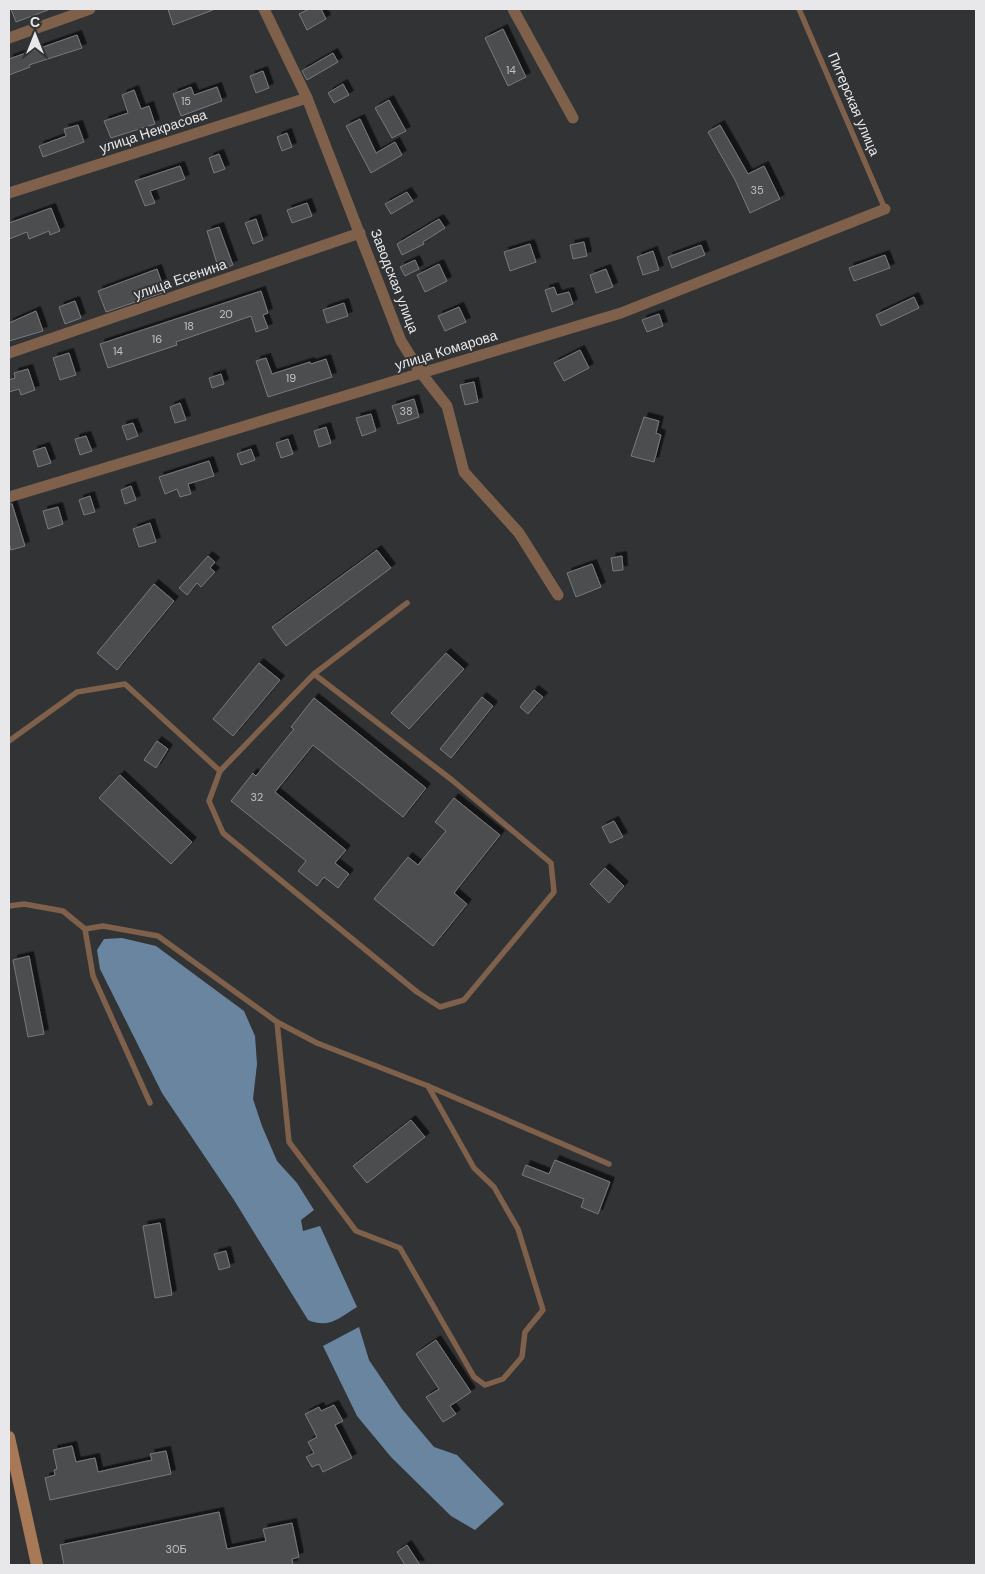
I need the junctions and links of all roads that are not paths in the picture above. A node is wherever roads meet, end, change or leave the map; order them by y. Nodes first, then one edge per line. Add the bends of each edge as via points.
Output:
1 (90, 9) edge
2 (264, 9) edge
3 (513, 9) edge
4 (799, 9) edge
5 (9, 38) edge
6 (306, 98) junction
7 (573, 118) dead end
8 (9, 193) edge
9 (885, 210) joint
10 (360, 233) junction
11 (9, 353) edge
12 (421, 373) junction
13 (9, 497) edge
14 (558, 595) dead end
15 (407, 603) dead end
16 (314, 674) junction
17 (9, 741) edge
18 (220, 771) junction
19 (9, 906) edge
20 (85, 930) junction
21 (277, 1022) junction
22 (428, 1086) junction
23 (150, 1103) dead end
24 (608, 1164) dead end
25 (9, 1437) edge
26 (37, 1565) edge

1 - 5 street
2 - 6 street, Заводская улица
3 - 7 street
4 - 9 lane, Питерская улица
6 - 8 street, улица Некрасова
6 - 10 street, Заводская улица
9 - 12 street, улица Комарова via 621,313
10 - 11 street, улица Есенина
10 - 12 street, Заводская улица via 401,341
12 - 13 street, улица Комарова
12 - 14 street, Заводская улица via 447,406 464,472 519,533
15 - 16 lane
16 - 18 lane
16 - 18 lane via 452,780 551,863 554,892 464,1000 440,1007 417,992 223,833 209,801
17 - 18 lane via 77,692 125,684
19 - 20 lane via 24,904 63,911
20 - 21 lane via 103,926 158,936
20 - 23 lane via 93,976
21 - 22 lane via 317,1043
21 - 22 lane via 289,1142 356,1232 400,1248 474,1377 484,1385 503,1380 522,1357 525,1332 543,1310 518,1230 494,1187 474,1168
22 - 24 lane
25 - 26 main road

